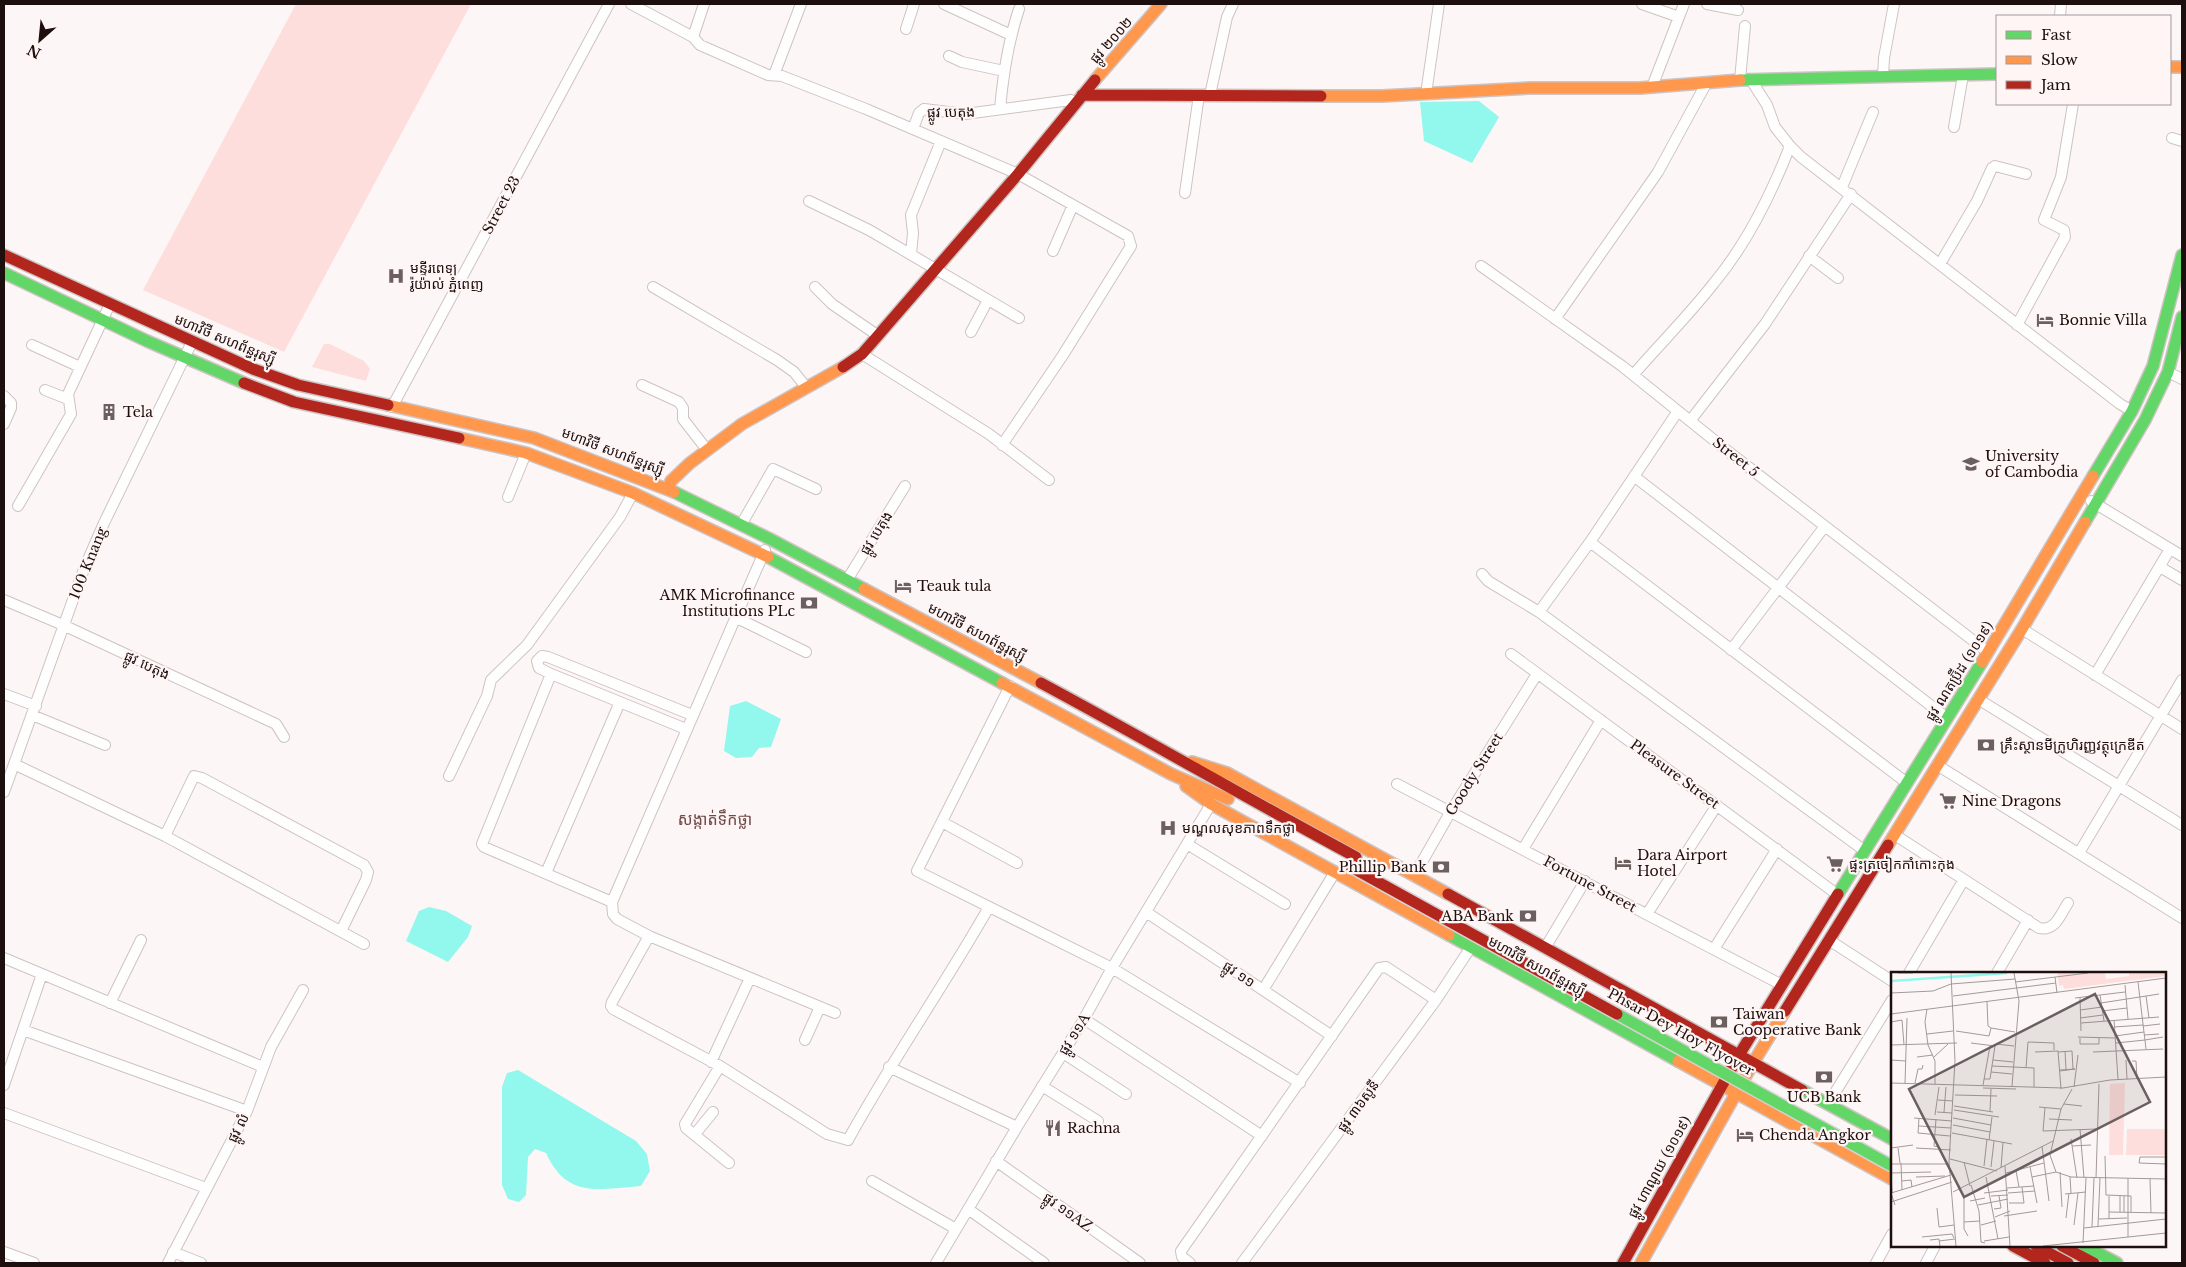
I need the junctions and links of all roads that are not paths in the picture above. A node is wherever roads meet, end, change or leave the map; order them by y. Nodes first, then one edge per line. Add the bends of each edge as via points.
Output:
1 (609, 4) edge
2 (631, 4) edge
3 (704, 4) edge
4 (801, 4) edge
5 (914, 4) edge
6 (944, 4) edge
7 (1161, 4) edge
8 (1233, 4) edge
9 (1439, 4) edge
10 (1642, 4) edge
11 (1684, 4) edge
12 (1707, 4) edge
13 (1894, 4) edge
14 (1019, 9) dead end
15 (1738, 10) dead end
16 (1679, 17) junction
17 (1745, 26) dead end
18 (906, 29) dead end
19 (1010, 35) junction
20 (693, 37) junction
21 (949, 56) dead end
22 (1004, 71) junction
23 (1963, 74) junction
24 (1996, 74) edge
25 (774, 75) junction
26 (1883, 76) junction
27 (1746, 80) junction
28 (1707, 82) junction
29 (1652, 87) junction
30 (1426, 94) junction
31 (1204, 95) junction
32 (1079, 99) junction
33 (2073, 105) edge
34 (1000, 109) junction
35 (1873, 112) dead end
36 (1954, 127) dead end
37 (913, 129) junction
38 (2172, 138) dead end
39 (942, 141) junction
40 (2182, 141) edge
41 (1790, 146) junction
42 (1018, 174) junction
43 (2026, 174) dead end
44 (1842, 187) junction
45 (1186, 193) dead end
46 (1851, 194) junction
47 (809, 201) dead end
48 (1073, 205) junction
49 (1053, 251) dead end
50 (911, 254) junction
51 (2182, 255) edge
52 (7, 256) edge
53 (1809, 256) junction
54 (1940, 264) junction
55 (1481, 266) dead end
56 (934, 269) junction
57 (4, 274) edge
58 (1838, 278) dead end
59 (653, 287) dead end
60 (815, 287) dead end
61 (988, 300) junction
62 (114, 306) junction
63 (2182, 317) edge
64 (1019, 318) dead end
65 (1555, 319) junction
66 (107, 321) junction
67 (2017, 325) junction
68 (971, 332) dead end
69 (877, 335) junction
70 (192, 342) junction
71 (32, 345) dead end
72 (862, 354) junction
73 (185, 358) junction
74 (80, 367) junction
75 (2168, 372) junction
76 (1633, 375) junction
77 (2182, 379) edge
78 (642, 385) dead end
79 (806, 387) junction
80 (45, 390) dead end
81 (4, 396) edge
82 (68, 399) junction
83 (392, 407) junction
84 (2132, 411) junction
85 (1678, 412) junction
86 (1690, 421) junction
87 (4, 424) edge
88 (1002, 445) junction
89 (707, 450) junction
90 (526, 453) junction
91 (1635, 477) junction
92 (1049, 480) dead end
93 (905, 486) dead end
94 (668, 489) junction
95 (816, 489) dead end
96 (633, 493) junction
97 (2082, 496) junction
98 (508, 497) dead end
99 (2096, 504) junction
100 (18, 506) dead end
101 (741, 525) junction
102 (1825, 526) junction
103 (770, 539) junction
104 (1590, 542) junction
105 (2169, 551) junction
106 (762, 554) junction
107 (2182, 556) edge
108 (2160, 566) junction
109 (1482, 574) dead end
110 (847, 580) junction
111 (2182, 580) edge
112 (1778, 588) junction
113 (4, 600) edge
114 (1539, 612) junction
115 (735, 617) junction
116 (63, 625) junction
117 (2022, 629) junction
118 (1732, 650) junction
119 (806, 652) dead end
120 (1988, 652) junction
121 (1511, 654) dead end
122 (551, 674) junction
123 (1537, 674) junction
124 (2095, 675) junction
125 (2182, 680) edge
126 (1010, 686) junction
127 (4, 694) edge
128 (1978, 699) junction
129 (620, 702) junction
130 (34, 710) junction
131 (692, 715) junction
132 (2161, 716) junction
133 (1947, 718) junction
134 (1602, 720) junction
135 (686, 729) junction
136 (2182, 729) edge
137 (284, 737) dead end
138 (105, 745) dead end
139 (1178, 757) junction
140 (14, 764) junction
141 (1937, 765) junction
142 (1171, 774) junction
143 (449, 776) dead end
144 (1907, 783) junction
145 (1398, 784) dead end
146 (2119, 786) junction
147 (5, 787) edge
148 (1211, 804) junction
149 (1717, 805) junction
150 (1451, 811) junction
151 (942, 822) junction
152 (2182, 825) edge
153 (1895, 835) junction
154 (165, 836) junction
155 (1187, 844) junction
156 (1523, 849) junction
157 (1777, 850) junction
158 (1865, 851) junction
159 (2079, 853) junction
160 (1353, 862) junction
161 (1017, 863) dead end
162 (1335, 872) junction
163 (546, 873) junction
164 (1414, 876) junction
165 (1963, 880) junction
166 (1585, 881) junction
167 (1838, 895) junction
168 (612, 902) junction
169 (2068, 903) dead end
170 (1285, 904) dead end
171 (989, 907) junction
172 (1146, 912) junction
173 (1647, 914) junction
174 (2182, 918) edge
175 (2028, 920) junction
176 (341, 931) junction
177 (649, 936) junction
178 (141, 940) dead end
179 (1829, 940) junction
180 (364, 944) dead end
181 (1472, 947) junction
182 (1545, 948) junction
183 (1714, 949) junction
184 (1558, 956) junction
185 (4, 958) edge
186 (1112, 968) junction
187 (1910, 972) edge
188 (1998, 972) edge
189 (42, 974) junction
190 (750, 978) junction
191 (1891, 980) edge
192 (1782, 984) junction
193 (1541, 985) junction
194 (303, 990) dead end
195 (1262, 990) junction
196 (1436, 1000) junction
197 (1891, 1002) edge
198 (110, 1003) junction
199 (820, 1007) junction
200 (834, 1013) dead end
201 (1084, 1019) junction
202 (23, 1030) junction
203 (1332, 1036) junction
204 (805, 1040) dead end
205 (1063, 1053) junction
206 (1739, 1055) junction
207 (1753, 1063) junction
208 (716, 1064) junction
209 (263, 1067) junction
210 (890, 1067) junction
211 (6, 1071) edge
212 (1300, 1083) junction
213 (1722, 1085) junction
214 (4, 1086) edge
215 (1042, 1086) junction
216 (1736, 1093) junction
217 (1126, 1094) dead end
218 (1828, 1104) junction
219 (247, 1111) junction
220 (714, 1112) dead end
221 (4, 1113) edge
222 (1098, 1120) dead end
223 (1017, 1127) junction
224 (695, 1134) junction
225 (1262, 1136) junction
226 (1889, 1143) edge
227 (996, 1161) junction
228 (729, 1163) dead end
229 (1891, 1165) edge
230 (1880, 1172) junction
231 (1891, 1178) edge
232 (872, 1181) dead end
233 (206, 1188) junction
234 (968, 1209) junction
235 (956, 1229) junction
236 (1891, 1236) edge
237 (1934, 1247) edge
238 (2015, 1247) edge
239 (2038, 1247) edge
240 (2064, 1247) edge
241 (2087, 1247) edge
242 (4, 1252) edge
243 (173, 1252) junction
244 (34, 1263) edge
245 (168, 1263) edge
246 (201, 1263) edge
247 (936, 1263) edge
248 (1044, 1263) edge
249 (1140, 1263) edge
250 (1190, 1263) edge
251 (1242, 1263) edge
252 (1623, 1263) edge
253 (1641, 1263) edge
254 (1876, 1263) edge
255 (1926, 1263) edge
256 (2045, 1263) edge
257 (2068, 1263) edge
258 (2094, 1263) edge
259 (2117, 1263) edge

1 - 83 street, Street 23
2 - 20 street
3 - 20 street
4 - 25 street
5 - 18 street
6 - 19 street
7 - 32 main road, ផ្លូវ ២០០២
8 - 31 street
9 - 30 street
10 - 16 street
11 - 16 street
12 - 15 street
13 - 26 street
14 - 19 street
16 - 29 street
17 - 27 street
19 - 22 street
20 - 25 street via 700,46
21 - 22 street
22 - 34 street
23 - 24 main road
23 - 26 main road
23 - 36 street
25 - 37 street
26 - 27 main road
27 - 28 main road
27 - 41 street via 1767,105 1775,127
28 - 29 main road
28 - 65 street via 1658,172
29 - 30 main road via 1530,88
30 - 31 main road
31 - 32 main road
31 - 45 street
32 - 34 street
32 - 42 main road, ផ្លូវ ២០០២
33 - 67 street via 2061,177 2044,220 2064,230 2065,237
34 - 37 street, ផ្លូវ បេតុង via 965,114 924,109
35 - 44 street
37 - 39 street
38 - 40 street
39 - 42 street
39 - 50 street via 911,215
41 - 44 street
41 - 76 street via 1764,208 1740,247 1715,283
42 - 48 street
42 - 56 main road, ផ្លូវ ២០០២
43 - 54 street via 1992,168 1977,201
44 - 46 street
46 - 53 street
46 - 54 street
47 - 50 street
48 - 49 street
48 - 88 street via 1128,236 1131,246
50 - 56 street
51 - 84 main road, ផ្លូវ ណតប្រ៊ីដ (១០១៩) via 2153,366
52 - 57 street
52 - 62 main road, មហាវិថី សហព័ន្ធរុស្ស៊ី
53 - 58 street
53 - 86 street via 1765,324
54 - 67 street
55 - 65 street, Street 5
56 - 61 street
56 - 69 main road, ផ្លូវ ២០០២
57 - 66 main road, មហាវិថី សហព័ន្ធរុស្ស៊ី
59 - 79 street via 777,360 794,372
60 - 69 street via 832,304
61 - 64 street
61 - 68 street
62 - 66 street
62 - 70 main road, មហាវិថី សហព័ន្ធរុស្ស៊ី
63 - 75 main road
65 - 76 street, Street 5
66 - 73 main road, មហាវិថី សហព័ន្ធរុស្ស៊ី
66 - 74 street
67 - 84 street
69 - 72 main road, ផ្លូវ ២០០២
70 - 73 street, 100 Knang
70 - 83 main road, មហាវិថី សហព័ន្ធរុស្ស៊ី via 298,385
71 - 74 street
72 - 79 main road, ផ្លូវ ២០០២
72 - 88 street
73 - 90 main road, មហាវិថី សហព័ន្ធរុស្ស៊ី via 294,402
73 - 116 street, 100 Knang via 104,523
74 - 82 street
75 - 77 street
75 - 99 main road via 2145,420
76 - 85 street, Street 5
78 - 89 street via 678,402 683,408 683,419
79 - 89 main road, ផ្លូវ ២០០២ via 742,424
80 - 82 street
81 - 87 street via 11,403 11,408
82 - 100 street via 71,414
83 - 94 main road, មហាវិថី សហព័ន្ធរុស្ស៊ី via 534,438
84 - 97 main road, ផ្លូវ ណតប្រ៊ីដ (១០១៩)
85 - 86 street, Street 5
85 - 91 street
86 - 102 street, Street 5
88 - 92 street
89 - 94 main road, ផ្លូវ ២០០២ via 671,481
90 - 96 main road, មហាវិថី សហព័ន្ធរុស្ស៊ី
90 - 98 street
91 - 104 street
91 - 112 street
93 - 110 street, ផ្លូវ បេតុង
94 - 101 main road, មហាវិថី សហព័ន្ធរុស្ស៊ី
95 - 101 street via 773,469
96 - 106 main road, មហាវិថី សហព័ន្ធរុស្ស៊ី
96 - 143 street via 620,517 527,644 491,680 487,696
97 - 99 street
97 - 120 main road, ផ្លូវ ណតប្រ៊ីដ (១០១៩)
99 - 105 street
99 - 117 main road
101 - 103 main road, មហាវិថី សហព័ន្ធរុស្ស៊ី
102 - 112 street
102 - 120 street, Street 5
103 - 106 street
103 - 110 main road, មហាវិថី សហព័ន្ធរុស្ស៊ី
104 - 114 street
104 - 118 street
105 - 107 street
105 - 108 street
106 - 115 street
106 - 126 main road, មហាវិថី សហព័ន្ធរុស្ស៊ី
108 - 111 street
108 - 124 street
109 - 114 street
110 - 139 main road, មហាវិថី សហព័ន្ធរុស្ស៊ី
112 - 118 street
112 - 133 street
113 - 116 street, ផ្លូវ បេតុង
114 - 158 street
115 - 119 street
115 - 131 street
116 - 130 street, 100 Knang
116 - 137 street, ផ្លូវ បេតុង via 276,724
117 - 124 street
117 - 128 main road
118 - 144 street
120 - 133 main road, ផ្លូវ ណតប្រ៊ីដ (១០១៩)
121 - 123 street, Pleasure Street
122 - 129 street
122 - 131 street via 539,668 540,657 548,657
122 - 163 street via 482,844
123 - 134 street, Pleasure Street
123 - 150 street, Goody Street
124 - 132 street
125 - 132 street
126 - 142 main road, មហាវិថី សហព័ន្ធរុស្ស៊ី
126 - 151 street
127 - 130 street
128 - 141 main road
128 - 146 street
129 - 135 street
129 - 163 street
130 - 138 street
130 - 140 street, 100 Knang
131 - 135 street
132 - 136 street
132 - 146 street
133 - 144 main road, ផ្លូវ ណតប្រ៊ីដ (១០១៩)
134 - 149 street, Pleasure Street
134 - 156 street
135 - 168 street
139 - 160 main road, មហាវិថី សហព័ន្ធរុស្ស៊ី
139 - 164 main road, មហាវិថី សហព័ន្ធរុស្ស៊ី via 1227,773
140 - 147 street, 100 Knang
140 - 154 street
141 - 153 main road
141 - 159 street
142 - 148 main road, មហាវិថី សហព័ន្ធរុស្ស៊ី
142 - 160 main road, មហាវិថី សហព័ន្ធរុស្ស៊ី via 1219,794
144 - 158 main road, ផ្លូវ ណតប្រ៊ីដ (១០១៩)
145 - 150 street, Fortune Street
146 - 152 street
146 - 159 street
148 - 155 street, ផ្លូវ ១១A
148 - 162 main road, មហាវិថី សហព័ន្ធរុស្ស៊ី
149 - 157 street, Pleasure Street
149 - 173 street
150 - 156 street, Fortune Street
150 - 164 street, Goody Street
151 - 161 street
151 - 171 street via 917,871
153 - 165 street
153 - 179 main road
154 - 176 street
154 - 176 street via 194,776 316,839 364,865 368,872
155 - 170 street
155 - 172 street, ផ្លូវ ១១A
156 - 166 street, Fortune Street
157 - 167 street, Pleasure Street
157 - 183 street
158 - 167 main road, ផ្លូវ ណតប្រ៊ីដ (១០១៩)
159 - 174 street
160 - 226 main road, Phsar Dey Hoy Flyover
160 - 229 main road, Phsar Dey Hoy Flyover, bridge
162 - 181 main road, មហាវិថី សហព័ន្ធរុស្ស៊ី
162 - 195 street
163 - 168 street
164 - 182 main road, មហាវិថី សហព័ន្ធរុស្ស៊ី
165 - 175 street
165 - 187 street
166 - 173 street, Fortune Street
166 - 182 street
167 - 192 main road, ផ្លូវ ណតប្រ៊ីដ (១០១៩)
168 - 177 street via 617,919
169 - 175 street via 2053,927 2047,930
171 - 186 street
171 - 210 street
172 - 186 street, ផ្លូវ ១១A
172 - 195 street, ផ្លូវ ១១
173 - 183 street, Fortune Street
175 - 188 street
176 - 180 street
177 - 190 street
177 - 208 street via 611,1006
178 - 198 street
179 - 191 street
179 - 207 main road
181 - 193 main road, មហាវិថី សហព័ន្ធរុស្ស៊ី
181 - 196 street, ផ្លូវ ៣៦សូនី
182 - 184 main road, មហាវិថី សហព័ន្ធរុស្ស៊ី
183 - 192 street, Fortune Street
184 - 193 main road via 1562,966 1560,977 1551,984
184 - 206 main road, មហាវិថី សហព័ន្ធរុស្ស៊ី
185 - 189 street
186 - 201 street, ផ្លូវ ១១A
186 - 212 street
189 - 198 street
189 - 202 street
190 - 199 street
190 - 208 street
192 - 206 main road, ផ្លូវ ណតប្រ៊ីដ (១០១៩)
193 - 213 main road, មហាវិថី សហព័ន្ធរុស្ស៊ី
194 - 209 street, ផ្លូវ លំ
195 - 203 street, ផ្លូវ ១១
196 - 203 street via 1382,966
196 - 251 street, ផ្លូវ ៣៦សូនី
197 - 218 street
198 - 209 street
199 - 200 street
199 - 204 street
201 - 205 street, ផ្លូវ ១១A
201 - 225 street
202 - 211 street
202 - 219 street
203 - 212 street
205 - 215 street, ផ្លូវ ១១A
205 - 217 street
206 - 207 main road, មហាវិថី សហព័ន្ធរុស្ស៊ី
206 - 213 main road, ផ្លូវ ណតប្រ៊ីដ (១០១៩)
207 - 216 main road
207 - 218 main road, មហាវិថី សហព័ន្ធរុស្ស៊ី
208 - 210 street via 827,1134 848,1140
208 - 224 street via 685,1124
209 - 219 street, ផ្លូវ លំ
210 - 223 street
211 - 214 street
212 - 225 street
213 - 216 main road, មហាវិថី សហព័ន្ធរុស្ស៊ី
213 - 252 main road, ផ្លូវ ហាណូយ (១០១៩)
215 - 222 street
215 - 223 street, ផ្លូវ ១១A
216 - 230 main road, មហាវិថី សហព័ន្ធរុស្ស៊ី
216 - 253 main road
218 - 226 main road, មហាវិថី សហព័ន្ធរុស្ស៊ី
219 - 233 street, ផ្លូវ លំ
220 - 224 street
221 - 233 street
223 - 227 street, ផ្លូវ ១១A
224 - 228 street
225 - 250 street via 1181,1251 1182,1258
226 - 230 main road via 1885,1142 1876,1150 1874,1161
227 - 234 street, ផ្លូវ ១១A
227 - 249 street, ផ្លូវ ១១AZ
230 - 231 main road, មហាវិថី សហព័ន្ធរុស្ស៊ី
232 - 235 street
233 - 243 street, ផ្លូវ លំ
234 - 235 street, ផ្លូវ ១១A
234 - 248 street
235 - 247 street, ផ្លូវ ១១A
236 - 254 street
237 - 255 street
238 - 256 main road
239 - 257 main road
240 - 258 main road
241 - 259 main road
242 - 244 street
243 - 245 street, ផ្លូវ លំ
243 - 246 street

